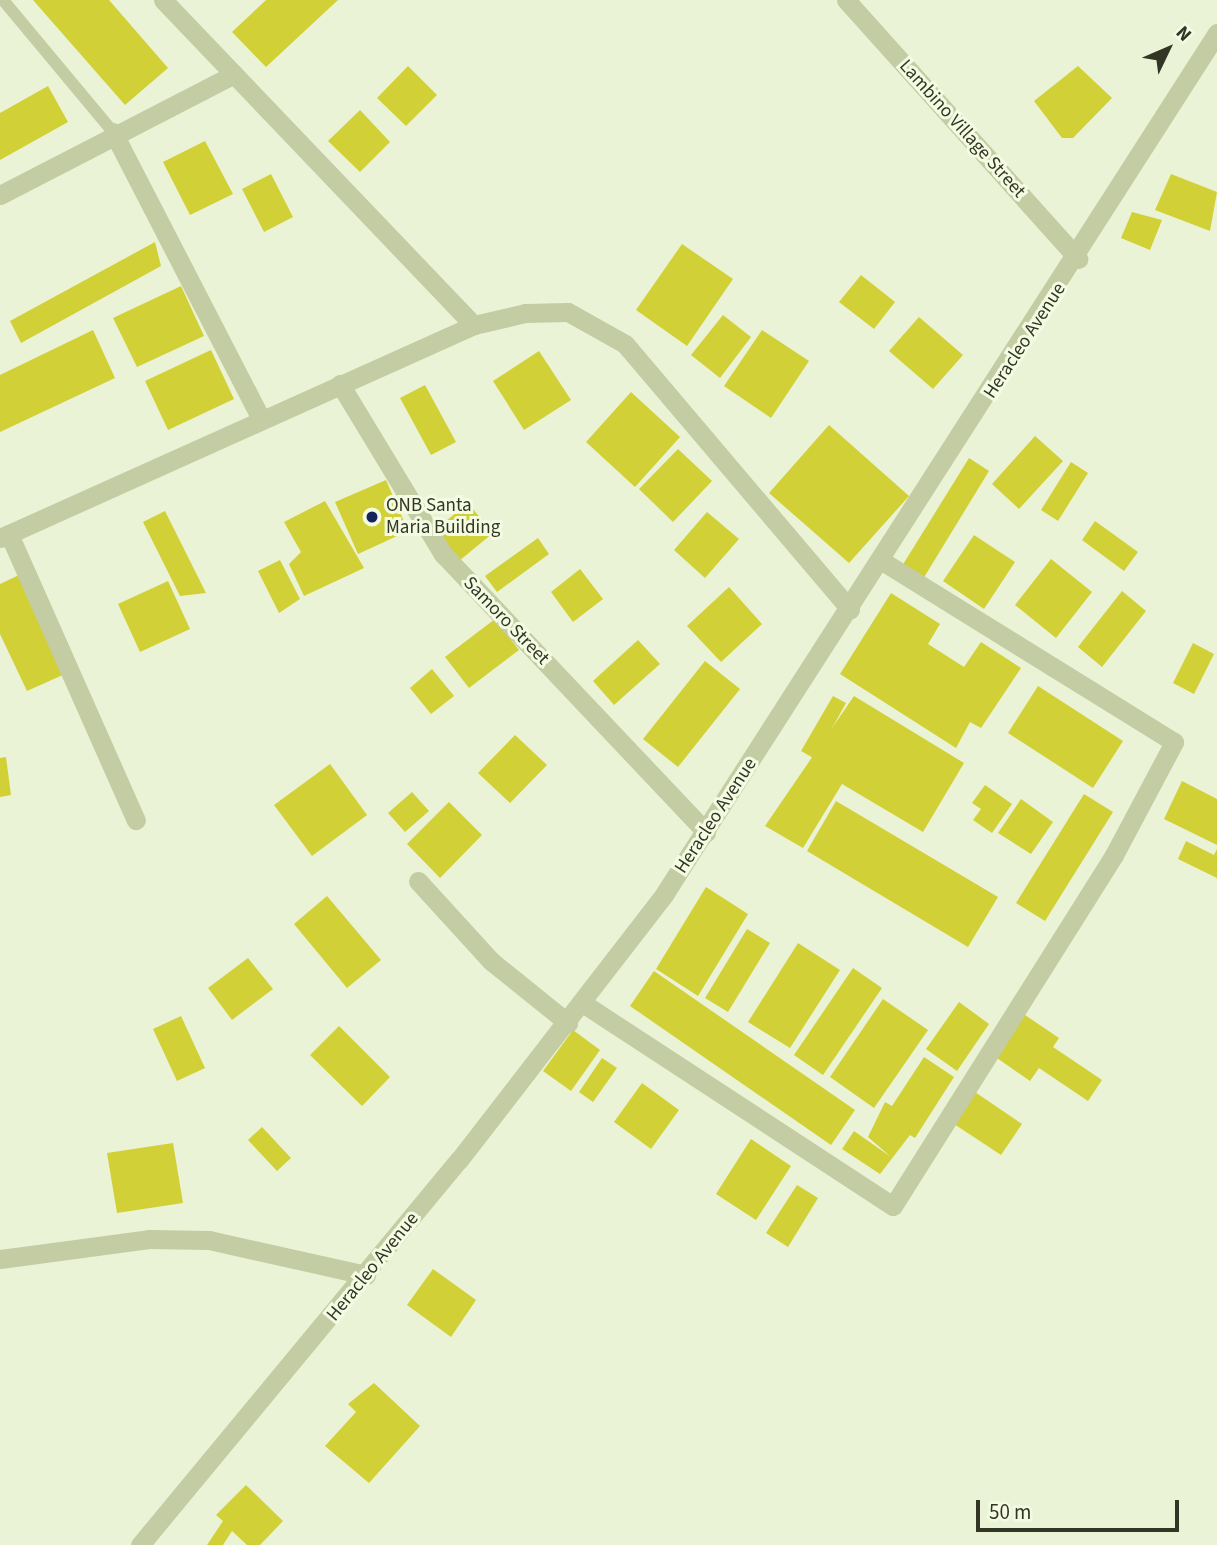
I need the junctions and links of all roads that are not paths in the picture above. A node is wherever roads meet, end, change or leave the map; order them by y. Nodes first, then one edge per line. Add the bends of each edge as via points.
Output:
1 (3, 0) edge
2 (163, 0) edge
3 (846, 0) edge
4 (1217, 33) edge
5 (234, 74) junction
6 (113, 132) junction
7 (0, 195) edge
8 (1078, 259) junction
9 (474, 325) junction
10 (340, 384) junction
11 (261, 419) junction
12 (4, 536) edge
13 (882, 561) junction
14 (850, 610) junction
15 (136, 820) dead end
16 (706, 832) junction
17 (418, 881) dead end
18 (584, 1004) junction
19 (568, 1023) junction
20 (0, 1259) edge
21 (366, 1275) junction
22 (140, 1545) edge

1 - 6 lane
2 - 5 street
3 - 8 street, Lambino Village Street
4 - 8 street, Heracleo Avenue
5 - 6 street
5 - 9 street
6 - 7 street
6 - 11 street
8 - 13 street, Heracleo Avenue
9 - 10 street
9 - 14 street via 525,313 568,312 625,344
10 - 11 street
10 - 16 street, Samoro Street via 443,554
11 - 12 street
12 - 15 street
13 - 14 street, Heracleo Avenue
13 - 18 street via 1174,742 1114,855 893,1206
14 - 16 street, Heracleo Avenue
16 - 18 street, Heracleo Avenue
17 - 19 street via 491,961
18 - 19 street, Heracleo Avenue
19 - 21 street, Heracleo Avenue
20 - 21 street via 149,1239 209,1240
21 - 22 street, Heracleo Avenue

